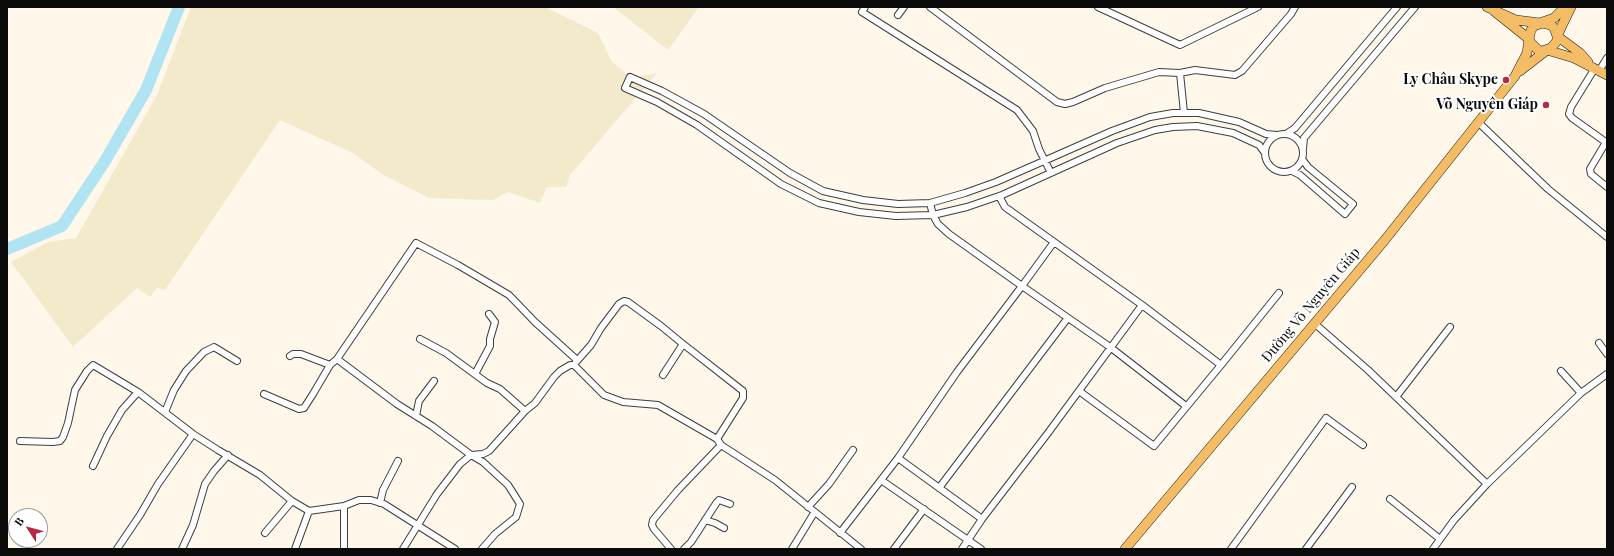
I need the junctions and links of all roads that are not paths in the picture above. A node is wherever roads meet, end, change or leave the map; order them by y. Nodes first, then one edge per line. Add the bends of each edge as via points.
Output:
1 (865, 7) edge
2 (904, 7) edge
3 (930, 7) edge
4 (1098, 7) edge
5 (1258, 7) edge
6 (1295, 7) edge
7 (1397, 7) edge
8 (1415, 7) edge
9 (1565, 7) edge
10 (1570, 7) edge
11 (1490, 9) edge
12 (898, 15) dead end
13 (1540, 24) junction
14 (1378, 29) junction
15 (1557, 36) junction
16 (1388, 39) junction
17 (1529, 39) junction
18 (1547, 50) junction
19 (1607, 58) edge
20 (1598, 70) edge
21 (1180, 73) junction
22 (1515, 76) junction
23 (1184, 113) junction
24 (1161, 115) junction
25 (1478, 122) junction
26 (1163, 128) junction
27 (1286, 134) junction
28 (1277, 135) junction
29 (1606, 142) edge
30 (1303, 149) junction
31 (1265, 152) junction
32 (1302, 159) junction
33 (1045, 161) junction
34 (1292, 171) junction
35 (1051, 173) junction
36 (1607, 187) edge
37 (999, 196) junction
38 (930, 203) junction
39 (933, 215) junction
40 (1607, 237) edge
41 (1054, 242) junction
42 (1022, 286) junction
43 (1279, 293) dead end
44 (1142, 305) junction
45 (489, 314) dead end
46 (1067, 319) junction
47 (1314, 323) junction
48 (1450, 327) dead end
49 (420, 339) dead end
50 (1599, 343) dead end
51 (683, 344) junction
52 (1110, 347) junction
53 (1607, 354) edge
54 (290, 356) dead end
55 (337, 359) junction
56 (237, 361) dead end
57 (576, 363) junction
58 (330, 365) junction
59 (1221, 365) junction
60 (1561, 371) dead end
61 (475, 374) junction
62 (1607, 374) edge
63 (663, 375) dead end
64 (434, 381) dead end
65 (1079, 391) junction
66 (138, 392) junction
67 (1581, 393) junction
68 (264, 394) dead end
69 (1396, 397) junction
70 (1186, 406) junction
71 (525, 411) junction
72 (165, 412) junction
73 (416, 416) junction
74 (193, 434) junction
75 (717, 439) junction
76 (20, 441) dead end
77 (721, 445) junction
78 (1363, 445) dead end
79 (853, 450) dead end
80 (228, 455) junction
81 (471, 455) junction
82 (898, 458) junction
83 (398, 461) dead end
84 (94, 466) dead end
85 (881, 480) junction
86 (1487, 484) junction
87 (1352, 487) dead end
88 (939, 488) junction
89 (1390, 499) dead end
90 (292, 501) junction
91 (380, 503) junction
92 (730, 504) dead end
93 (344, 506) junction
94 (808, 507) junction
95 (924, 509) junction
96 (309, 511) junction
97 (814, 513) junction
98 (982, 519) junction
99 (704, 520) junction
100 (416, 525) junction
101 (724, 528) dead end
102 (265, 533) dead end
103 (840, 533) junction
104 (1440, 539) junction
105 (968, 540) junction
106 (117, 549) edge
107 (182, 549) edge
108 (296, 549) edge
109 (344, 549) edge
110 (403, 549) edge
111 (455, 549) edge
112 (482, 549) edge
113 (671, 549) edge
114 (684, 549) edge
115 (792, 549) edge
116 (861, 549) edge
117 (894, 549) edge
118 (962, 549) edge
119 (981, 549) edge
120 (1125, 549) edge
121 (1231, 549) edge
122 (1306, 549) edge
123 (1433, 549) edge

1 - 33 street via 862,12 1017,110 1033,131
2 - 12 street
3 - 21 street via 1056,102 1073,102 1105,88 1159,72
4 - 5 street via 1180,45
6 - 21 street via 1242,71 1235,75 1195,70
7 - 14 street
8 - 16 street
9 - 13 main road via 1554,18
10 - 15 main road
11 - 13 main road via 1516,20
11 - 17 main road
13 - 15 main road via 1551,25
13 - 17 main road via 1531,30
14 - 16 street
14 - 27 street via 1295,128
15 - 18 main road via 1555,45
15 - 20 main road
16 - 30 street via 1304,138
17 - 18 main road via 1538,50
17 - 22 main road, Đường Võ Nguyên Giáp via 1527,53
18 - 20 main road via 1574,58
18 - 22 main road, Đường Võ Nguyên Giáp
19 - 20 street
20 - 29 street via 1571,107 1569,114
21 - 23 street
22 - 25 main road, Đường Võ Nguyên Giáp
23 - 24 street
23 - 28 street via 1199,112 1240,122 1266,134
24 - 26 street
24 - 33 street via 1112,131
25 - 40 street via 1548,189
25 - 47 main road, Đường Võ Nguyên Giáp via 1384,241
26 - 31 street via 1197,126 1233,133 1259,145
26 - 35 street via 1117,143
27 - 28 street
27 - 30 street via 1296,138
28 - 31 street via 1267,143
29 - 36 street via 1590,169 1591,174
30 - 32 street
31 - 34 street via 1266,161 1274,170
32 - 34 street
32 - 34 street via 1308,167 1353,204 1345,214
33 - 35 street
33 - 38 street via 965,194
35 - 37 street
37 - 39 street
37 - 41 street via 1005,207
38 - 39 street
38 - 39 street via 898,204 823,191 784,169 704,114 662,91 630,77 625,88 657,102 697,125 781,184 819,203 859,212 896,216
39 - 42 street via 949,234
41 - 42 street
41 - 44 street
42 - 46 street
42 - 82 street via 957,372
43 - 59 street
44 - 52 street
44 - 59 street
45 - 61 street via 495,322 490,346
46 - 52 street
46 - 88 street
47 - 69 street
47 - 120 main road, Đường Võ Nguyên Giáp
48 - 69 street
49 - 61 street via 446,352
50 - 53 street
51 - 57 street via 624,301 619,304
51 - 63 street
51 - 75 street via 743,391 743,398
52 - 65 street
52 - 70 street
54 - 58 street via 301,354
55 - 57 street via 416,243 509,294
55 - 58 street
55 - 73 street
56 - 72 street via 214,347 204,352 186,371 174,390
57 - 71 street via 560,371 535,403
57 - 75 street via 588,381 604,395 623,402 658,406
58 - 68 street via 304,408 299,409
59 - 70 street
60 - 67 street
61 - 71 street via 500,389
62 - 67 street
64 - 73 street via 419,401
65 - 70 street via 1154,446
65 - 98 street
66 - 72 street
66 - 76 street via 93,365 75,390 68,423 60,441
66 - 84 street via 122,410
67 - 86 street
69 - 86 street
71 - 81 street via 488,451
72 - 74 street
73 - 81 street
74 - 80 street
74 - 106 street
75 - 77 street
77 - 94 street via 775,480
77 - 113 street via 653,520 654,529
78 - 121 street via 1326,418
79 - 94 street via 829,484
80 - 90 street
80 - 107 street via 205,484 193,525
81 - 100 street via 460,464
81 - 112 street via 483,462 508,485 520,504 516,517 495,534
82 - 85 street
82 - 88 street
83 - 91 street via 383,490
85 - 95 street
85 - 103 street
86 - 104 street
87 - 122 street
88 - 98 street
89 - 104 street
90 - 96 street
90 - 102 street
91 - 93 street via 359,500
91 - 100 street
92 - 99 street via 720,500
93 - 96 street
93 - 109 street
94 - 97 street
95 - 105 street
95 - 117 street
96 - 108 street
97 - 103 street
97 - 115 street
98 - 105 street
99 - 101 street
99 - 114 street
100 - 110 street
100 - 111 street
103 - 116 street
104 - 123 street
105 - 118 street
105 - 119 street

